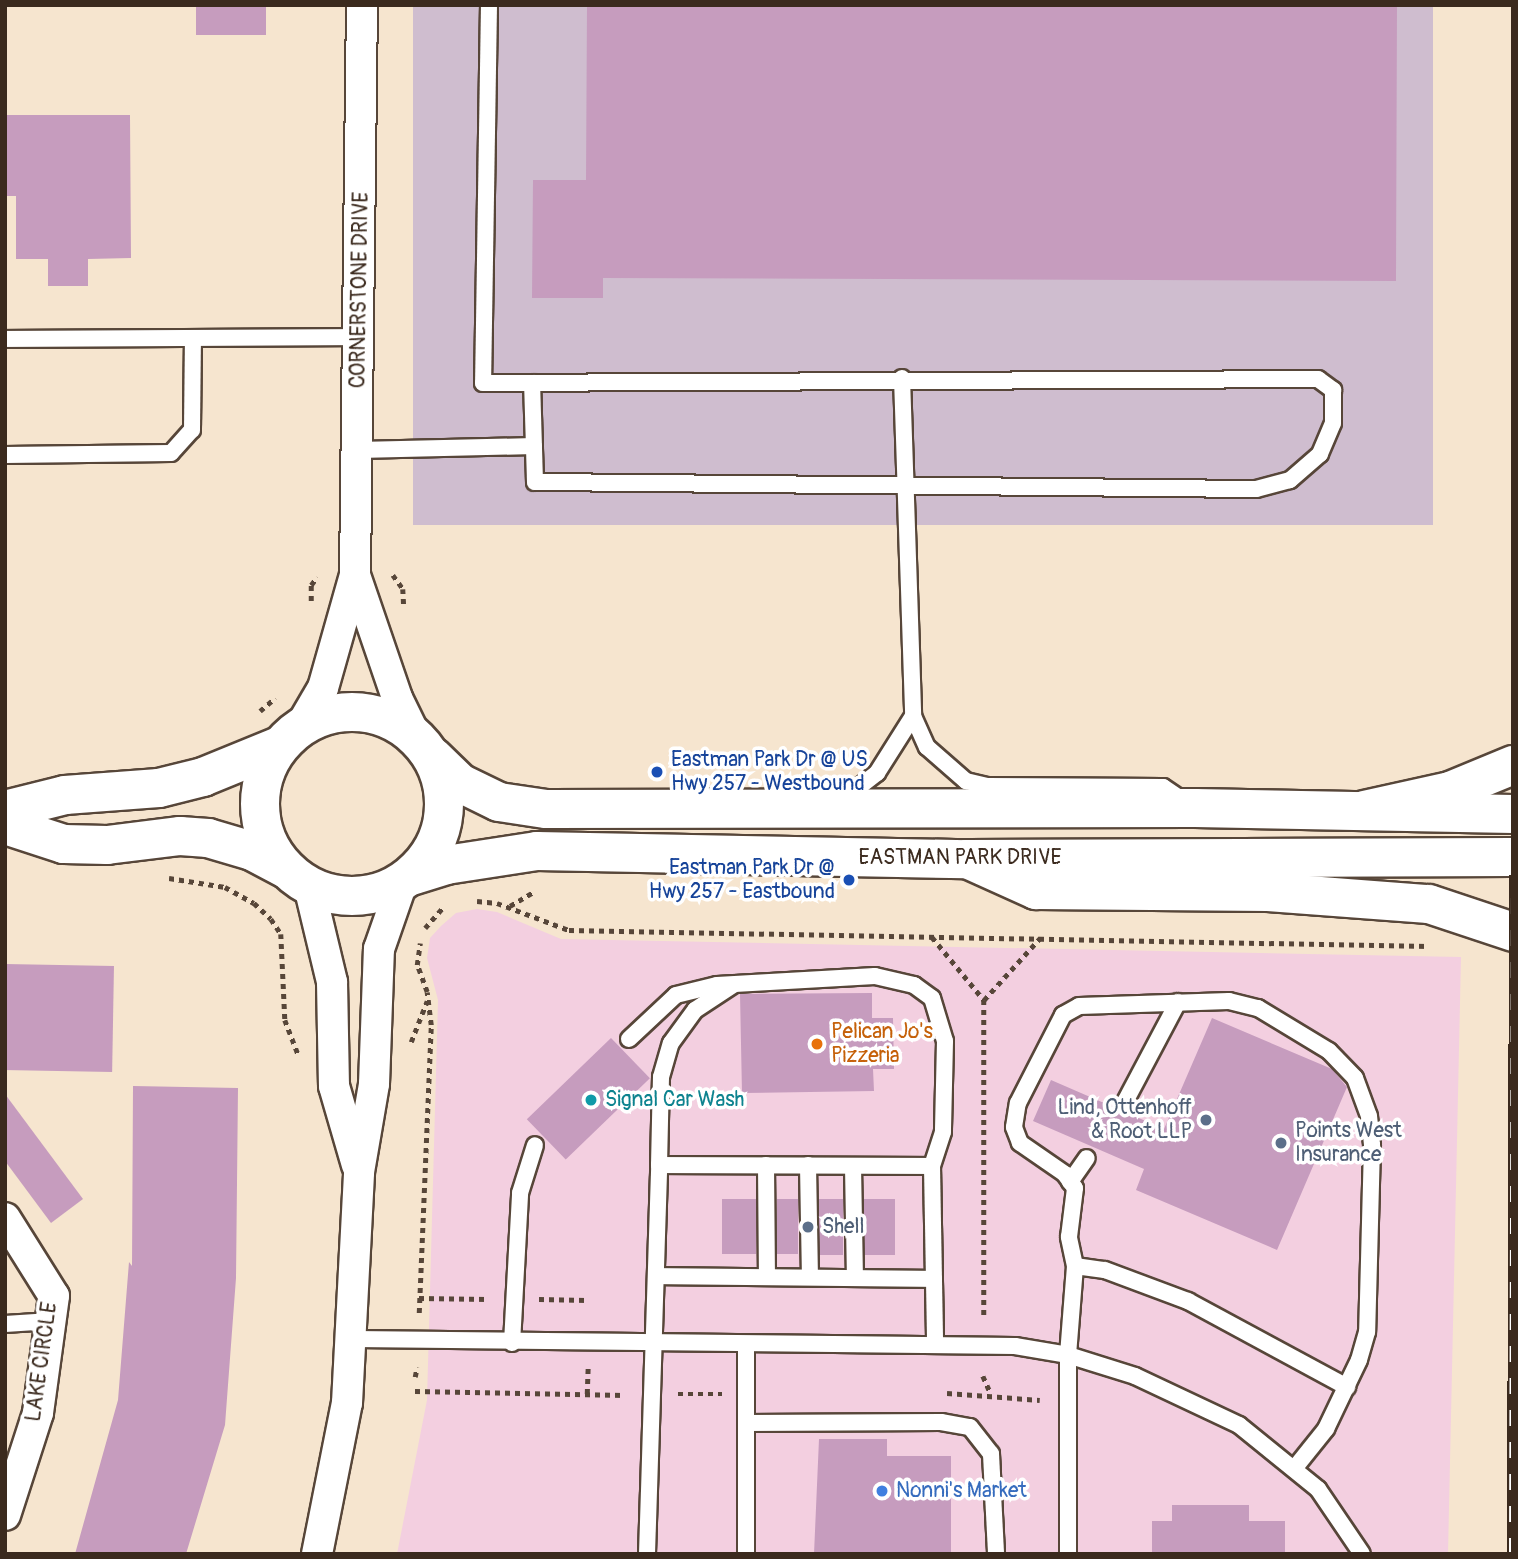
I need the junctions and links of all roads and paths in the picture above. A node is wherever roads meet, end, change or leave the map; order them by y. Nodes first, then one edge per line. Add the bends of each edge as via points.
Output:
1 (362, 5) edge
2 (489, 5) edge
3 (360, 337) junction
4 (192, 338) junction
5 (5, 339) edge
6 (902, 378) junction
7 (532, 383) junction
8 (534, 446) junction
9 (358, 450) junction
10 (5, 455) edge
11 (905, 485) junction
12 (355, 575) junction
13 (311, 585) dead end
14 (403, 589) dead end
15 (310, 612) dead end
16 (405, 616) dead end
17 (279, 692) dead end
18 (254, 716) dead end
19 (913, 716) junction
20 (290, 737) junction
21 (424, 745) junction
22 (1513, 765) edge
23 (832, 808) junction
24 (1195, 808) junction
25 (5, 810) edge
26 (1364, 810) junction
27 (1513, 814) edge
28 (5, 825) edge
29 (1513, 857) edge
30 (967, 859) junction
31 (297, 878) junction
32 (406, 879) junction
33 (200, 881) dead end
34 (1513, 932) edge
35 (931, 936) dead end
36 (1040, 938) dead end
37 (735, 984) junction
38 (984, 1000) junction
39 (1178, 1002) junction
40 (285, 1020) dead end
41 (629, 1039) dead end
42 (1125, 1102) dead end
43 (535, 1145) dead end
44 (1087, 1158) dead end
45 (659, 1165) junction
46 (766, 1165) junction
47 (808, 1165) junction
48 (853, 1166) junction
49 (932, 1166) junction
50 (359, 1172) junction
51 (1070, 1182) junction
52 (5, 1218) edge
53 (1076, 1266) junction
54 (656, 1276) junction
55 (767, 1278) junction
56 (810, 1278) junction
57 (855, 1278) junction
58 (934, 1279) junction
59 (419, 1298) dead end
60 (536, 1299) dead end
61 (499, 1300) dead end
62 (587, 1300) dead end
63 (984, 1320) dead end
64 (51, 1321) junction
65 (5, 1324) edge
66 (354, 1339) junction
67 (512, 1343) junction
68 (653, 1343) junction
69 (746, 1344) junction
70 (935, 1345) junction
71 (1068, 1356) junction
72 (588, 1374) dead end
73 (983, 1376) dead end
74 (1347, 1387) junction
75 (415, 1391) dead end
76 (587, 1394) junction
77 (676, 1394) dead end
78 (723, 1394) dead end
79 (991, 1394) dead end
80 (626, 1395) dead end
81 (746, 1423) junction
82 (1294, 1469) junction
83 (5, 1514) edge
84 (317, 1554) edge
85 (647, 1554) edge
86 (746, 1554) edge
87 (996, 1554) edge
88 (1068, 1554) edge
89 (1362, 1554) edge

1 - 3 street, CORNERSTONE DRIVE
2 - 7 lane via 483,383
3 - 4 lane
3 - 9 street, CORNERSTONE DRIVE
4 - 5 lane
4 - 10 lane via 192,430 171,453
6 - 7 lane
6 - 11 lane
6 - 11 lane via 1318,379 1333,390 1333,422 1320,454 1290,480 1256,489
7 - 8 lane
8 - 9 lane
8 - 11 lane via 535,481
9 - 12 street, CORNERSTONE DRIVE
11 - 19 lane
12 - 20 street, CORNERSTONE DRIVE via 323,688
12 - 21 street, CORNERSTONE DRIVE via 397,698
13 - 15 path
14 - 16 path
17 - 18 path
19 - 23 lane via 877,773
19 - 24 lane via 927,747 966,781 988,786 1163,787
20 - 21 street via 328,714 358,711 388,718
20 - 25 street via 203,776 159,788 65,795
20 - 31 street via 265,770 259,796 261,823 270,848
21 - 23 street via 460,783 499,802 547,809
21 - 32 street via 443,782 446,808 435,845
22 - 26 street via 1450,791
23 - 24 street
24 - 26 street
26 - 27 street
28 - 31 street via 64,844 107,845 180,835 208,838 252,851
29 - 30 street, EASTMAN PARK DRIVE
30 - 32 street, EASTMAN PARK DRIVE via 537,851 446,865
30 - 34 street via 1036,890 1268,892 1429,904
31 - 32 street via 340,896 372,895
31 - 50 street via 332,982 334,1086
32 - 50 street via 379,949 374,1084
33 - 40 path via 254,902 281,934
35 - 38 path
36 - 38 path
37 - 41 lane via 676,995
37 - 45 lane via 695,1010 671,1043 661,1077
37 - 49 lane via 875,976 914,985 932,998 945,1041 943,1132
38 - 63 path
39 - 42 lane
39 - 51 lane via 1095,1003 1063,1015 1018,1103 1014,1128 1020,1143
39 - 74 lane via 1228,1002 1278,1017 1329,1051 1360,1088 1369,1116 1373,1228 1367,1332
43 - 67 lane via 520,1193
44 - 51 lane
45 - 46 lane
45 - 54 lane
46 - 47 lane
46 - 55 lane
47 - 48 lane
47 - 56 lane
48 - 49 lane
48 - 57 lane
49 - 58 lane
50 - 66 street
51 - 53 lane via 1075,1188 1069,1237
52 - 64 street, LAKE CIRCLE via 54,1296
53 - 71 lane
53 - 74 lane via 1105,1270 1188,1301
54 - 55 lane
54 - 68 lane
55 - 56 lane
56 - 57 lane
57 - 58 lane
58 - 70 lane
59 - 61 path
60 - 62 path
64 - 65 lane
64 - 83 street, LAKE CIRCLE via 38,1413
66 - 67 lane
66 - 84 street via 335,1476
67 - 68 lane
68 - 69 lane
68 - 85 lane
69 - 70 lane
69 - 81 lane
70 - 71 lane via 1015,1346
71 - 82 lane via 1135,1376 1192,1400 1239,1425
71 - 88 lane
72 - 76 path
73 - 79 path
74 - 82 lane via 1326,1429
75 - 76 path
76 - 80 path
77 - 78 path
81 - 86 lane
81 - 87 lane via 941,1422 970,1427 991,1454
82 - 89 lane via 1318,1489

